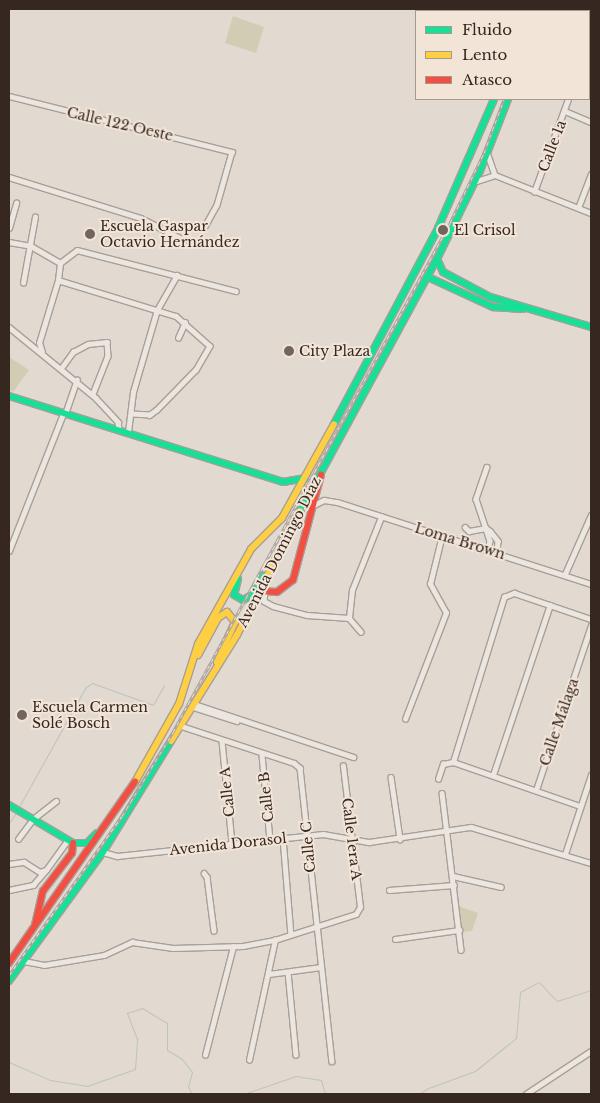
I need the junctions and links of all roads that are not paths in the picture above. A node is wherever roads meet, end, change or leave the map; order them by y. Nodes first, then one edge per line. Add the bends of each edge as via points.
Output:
1 (9, 96) edge
2 (494, 100) edge
3 (508, 100) edge
4 (568, 100) edge
5 (565, 111) junction
6 (591, 122) edge
7 (489, 149) junction
8 (591, 174) edge
9 (495, 175) junction
10 (9, 177) edge
11 (471, 188) junction
12 (534, 192) junction
13 (16, 203) dead end
14 (578, 208) junction
15 (591, 213) edge
16 (36, 218) dead end
17 (9, 228) edge
18 (204, 228) dead end
19 (184, 240) dead end
20 (9, 242) edge
21 (31, 246) junction
22 (437, 259) junction
23 (60, 263) junction
24 (176, 276) junction
25 (428, 277) junction
26 (58, 280) junction
27 (23, 283) dead end
28 (465, 284) junction
29 (461, 291) junction
30 (236, 292) dead end
31 (526, 308) junction
32 (157, 310) junction
33 (185, 322) junction
34 (9, 327) edge
35 (591, 327) edge
36 (178, 338) dead end
37 (42, 352) junction
38 (62, 367) junction
39 (77, 380) junction
40 (93, 394) junction
41 (9, 396) edge
42 (64, 414) junction
43 (132, 414) junction
44 (119, 429) junction
45 (128, 432) junction
46 (488, 467) dead end
47 (322, 468) junction
48 (305, 478) junction
49 (283, 482) junction
50 (319, 486) junction
51 (293, 500) junction
52 (329, 500) junction
53 (313, 505) junction
54 (591, 515) edge
55 (381, 517) junction
56 (465, 527) dead end
57 (486, 528) junction
58 (288, 533) junction
59 (265, 534) junction
60 (442, 535) junction
61 (488, 550) junction
62 (9, 552) edge
63 (498, 553) junction
64 (565, 574) junction
65 (591, 584) edge
66 (262, 592) junction
67 (550, 605) junction
68 (349, 618) junction
69 (591, 619) edge
70 (591, 626) edge
71 (361, 632) dead end
72 (214, 671) junction
73 (190, 672) junction
74 (193, 705) junction
75 (405, 718) dead end
76 (182, 726) junction
77 (222, 741) junction
78 (262, 755) junction
79 (353, 757) dead end
80 (452, 762) junction
81 (343, 766) dead end
82 (591, 775) edge
83 (493, 776) junction
84 (391, 777) dead end
85 (438, 779) dead end
86 (536, 790) junction
87 (442, 793) dead end
88 (56, 801) dead end
89 (9, 805) edge
90 (580, 806) junction
91 (120, 807) junction
92 (33, 819) junction
93 (448, 830) junction
94 (307, 835) junction
95 (283, 838) junction
96 (400, 838) junction
97 (18, 839) dead end
98 (270, 839) junction
99 (352, 840) junction
100 (70, 841) junction
101 (232, 843) junction
102 (103, 852) junction
103 (564, 854) junction
104 (591, 863) edge
105 (9, 864) edge
106 (46, 870) junction
107 (204, 872) dead end
108 (453, 876) junction
109 (454, 885) junction
110 (501, 887) dead end
111 (9, 890) edge
112 (389, 890) dead end
113 (316, 926) junction
114 (34, 928) junction
115 (459, 930) junction
116 (214, 931) dead end
117 (291, 935) junction
118 (394, 939) dead end
119 (275, 940) junction
120 (233, 947) junction
121 (461, 950) dead end
122 (24, 961) junction
123 (9, 963) edge
124 (321, 967) junction
125 (288, 972) junction
126 (269, 974) junction
127 (9, 981) edge
128 (591, 1052) edge
129 (205, 1055) dead end
130 (296, 1055) dead end
131 (249, 1060) dead end
132 (332, 1061) dead end
133 (526, 1094) edge

1 - 18 street, Calle 122 Oeste via 232,152 217,205
2 - 48 main road, Avenida Domingo Díaz via 438,228
3 - 7 main road, Avenida Domingo Díaz
4 - 5 street, Calle 1a
5 - 6 street
5 - 12 street, Calle 1a
7 - 9 street via 489,165
7 - 11 main road, Avenida Domingo Díaz
8 - 14 street
9 - 11 street via 479,179
9 - 12 street
10 - 19 street via 141,218
11 - 22 main road, Avenida Domingo Díaz
12 - 14 street
13 - 17 street
14 - 15 street
16 - 21 street
20 - 21 street
21 - 23 street
21 - 27 street
22 - 25 main road, Avenida Domingo Díaz
22 - 28 main road via 444,272
23 - 24 street via 77,250
23 - 26 street
24 - 30 street
24 - 32 street
25 - 29 main road
25 - 47 main road, Avenida Domingo Díaz
26 - 32 street
26 - 37 street via 38,343
28 - 29 main road
28 - 31 main road via 490,297
29 - 31 main road via 499,309
31 - 35 main road
32 - 33 street
32 - 43 street via 133,392
33 - 36 street
33 - 43 street via 210,346 196,370 157,410 150,415
34 - 37 street
37 - 38 street
38 - 39 street
38 - 40 street via 73,352 88,344 107,342 108,356
39 - 40 street
39 - 42 street
40 - 44 street via 118,422
41 - 42 main road
42 - 44 main road
42 - 62 street
43 - 45 street
44 - 45 main road
45 - 49 main road
46 - 57 street via 476,499
47 - 50 main road
47 - 58 main road, Avenida Domingo Díaz
48 - 49 main road
48 - 51 main road, Avenida Domingo Díaz
49 - 51 main road
50 - 52 street
50 - 53 main road
51 - 59 main road, Avenida Domingo Díaz via 282,518
52 - 53 street
52 - 55 street, Loma Brown
53 - 66 main road via 293,580 280,591
54 - 64 street
55 - 60 street, Loma Brown
55 - 68 street via 352,590
56 - 57 street via 469,531
57 - 61 street via 490,541
57 - 63 street via 496,537
58 - 59 main road via 252,594 243,600 238,599 234,595 235,585
58 - 66 main road, Avenida Domingo Díaz
59 - 73 main road, Avenida Domingo Díaz via 251,549 225,591 198,644
60 - 61 street, Loma Brown
60 - 75 street via 430,584 446,613
61 - 63 street, Loma Brown
63 - 64 street, Loma Brown
64 - 65 street, Loma Brown
66 - 68 street via 264,601 273,606 308,615
66 - 72 main road, Avenida Domingo Díaz
67 - 69 street
67 - 80 street via 514,593 502,600
67 - 83 street
68 - 71 street
70 - 86 street, Calle Málaga
72 - 73 main road via 235,622 227,612 218,618
72 - 74 main road, Avenida Domingo Díaz
73 - 91 main road, Avenida Domingo Díaz via 180,704
74 - 76 main road, Avenida Domingo Díaz
74 - 79 street
76 - 77 street
76 - 102 main road, Avenida Domingo Díaz
77 - 78 street
77 - 101 street, Calle A
78 - 94 street, Calle C via 294,763 300,768
78 - 98 street, Calle B
80 - 83 street
80 - 85 street via 443,764
81 - 99 street, Calle 1era A
82 - 90 street
83 - 86 street
84 - 96 street
86 - 90 street
87 - 93 street
88 - 92 street
89 - 92 main road
90 - 103 street
91 - 100 main road via 91,841 83,845
91 - 114 main road, Avenida Domingo Díaz
92 - 97 street
92 - 100 main road
93 - 96 street, Avenida Dorasol
93 - 103 street, Avenida Dorasol via 471,827
93 - 108 street
94 - 95 street, Avenida Dorasol
94 - 99 street, Avenida Dorasol via 332,834
94 - 113 street, Calle C
95 - 98 street, Avenida Dorasol
95 - 117 street
96 - 99 street, Avenida Dorasol via 369,842
98 - 101 street, Avenida Dorasol
99 - 113 street, Calle 1era A via 358,912
100 - 106 street
100 - 114 main road via 72,853 44,891
101 - 102 street, Avenida Dorasol via 117,856
102 - 122 main road, Avenida Domingo Díaz
103 - 104 street, Avenida Dorasol
105 - 106 street via 24,862 40,872
106 - 111 street via 33,885
107 - 116 street
108 - 109 street
108 - 110 street
109 - 112 street
109 - 115 street
113 - 117 street
113 - 124 street, Calle C
114 - 123 main road, Avenida Domingo Díaz
115 - 118 street
115 - 121 street
117 - 119 street
119 - 120 street
119 - 126 street
120 - 122 street via 173,948 132,942 104,955 44,964
120 - 129 street
122 - 127 main road, Avenida Domingo Díaz
124 - 125 street
124 - 132 street, Calle C
125 - 126 street
125 - 130 street
126 - 131 street
128 - 133 street

